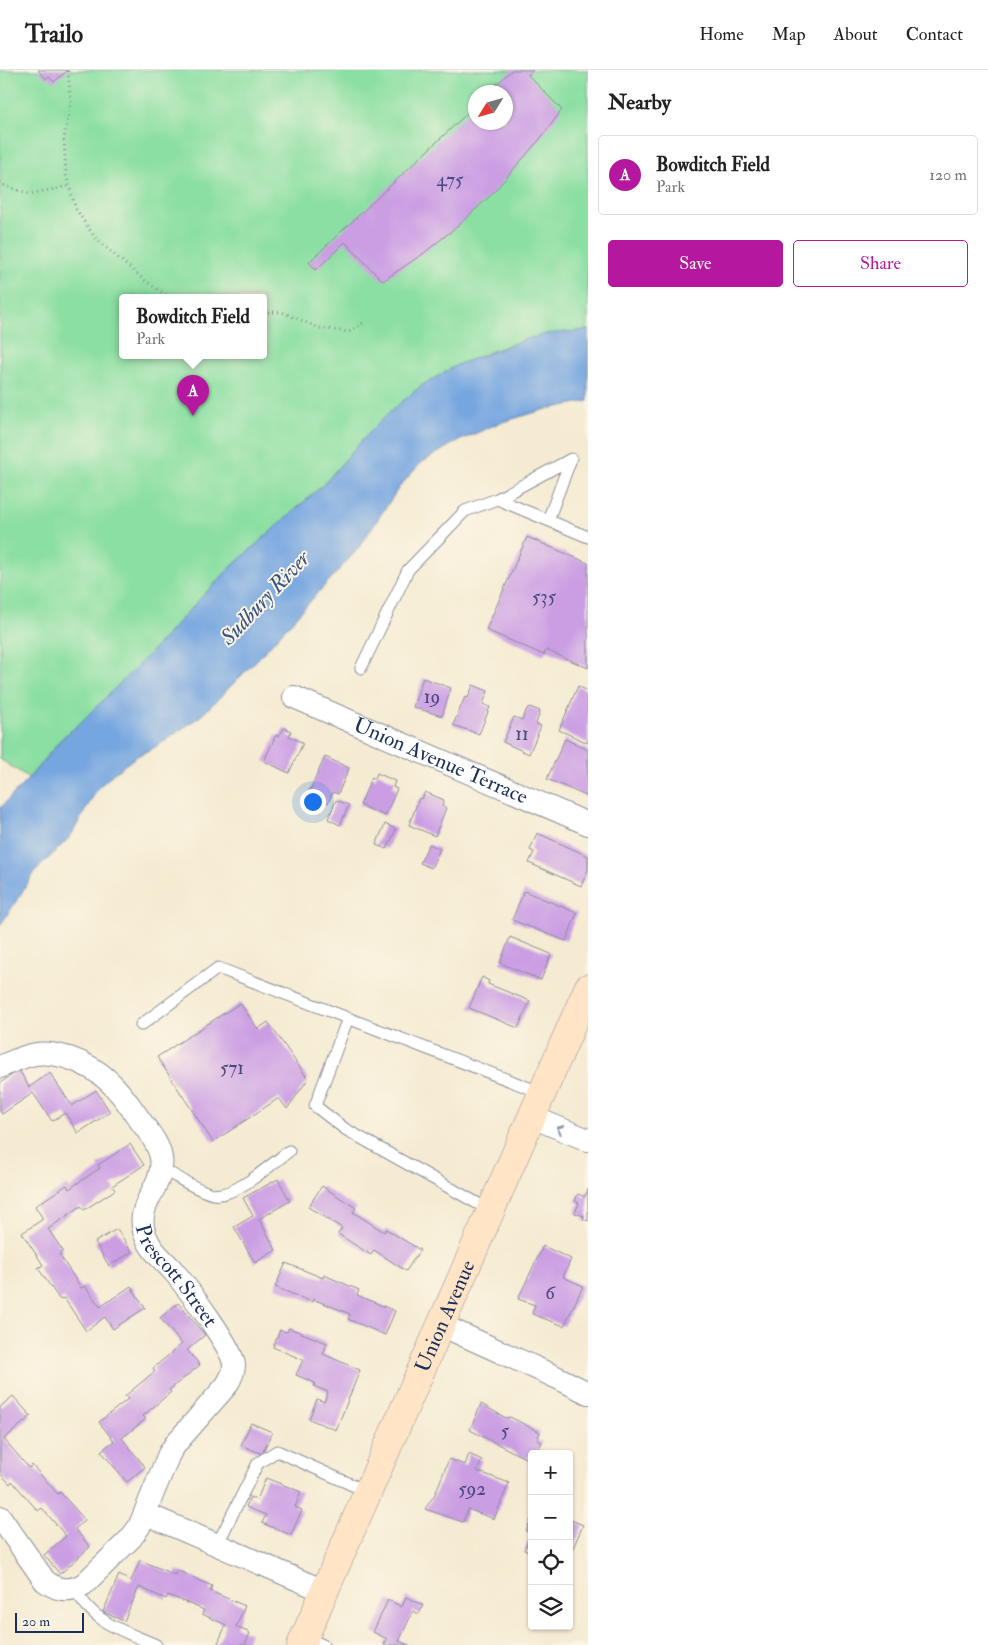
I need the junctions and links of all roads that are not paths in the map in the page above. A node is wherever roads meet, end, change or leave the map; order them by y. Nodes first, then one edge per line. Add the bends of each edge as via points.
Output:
1 (497, 499) junction
2 (548, 520) junction
3 (588, 537) edge
4 (361, 668) dead end
5 (294, 697) dead end
6 (588, 824) edge
7 (588, 988) edge
8 (348, 1018) junction
9 (141, 1025) dead end
10 (0, 1067) edge
11 (542, 1093) junction
12 (532, 1118) junction
13 (588, 1140) edge
14 (289, 1151) dead end
15 (162, 1169) junction
16 (491, 1211) junction
17 (441, 1325) junction
18 (588, 1394) edge
19 (368, 1492) junction
20 (146, 1514) junction
21 (0, 1517) edge
22 (217, 1545) junction
23 (75, 1589) junction
24 (324, 1591) junction
25 (309, 1642) edge
26 (156, 1645) edge

1 - 2 lane
1 - 2 lane via 571,459
1 - 4 lane via 465,511 408,570
2 - 3 lane
5 - 6 street, Union Avenue Terrace
7 - 11 main road, Union Avenue
8 - 9 lane via 218,968
8 - 11 lane
8 - 16 lane via 315,1106 345,1130
10 - 15 street via 37,1054 57,1054 95,1070 112,1083 151,1136 159,1152
11 - 12 main road, Union Avenue
13 -> 12 street
12 - 16 main road, Union Avenue
14 - 15 lane via 236,1188 214,1195
15 - 20 street, Prescott Street via 144,1207 143,1229 155,1252 174,1272 227,1346 234,1366 226,1386 169,1454
16 - 17 main road, Union Avenue
17 - 18 street
17 - 19 main road, Union Avenue
19 - 22 lane via 277,1451 258,1463
19 - 24 main road, Union Avenue
20 - 22 street
20 - 23 street, Prescott Street via 131,1538
21 - 23 street via 45,1581 53,1588
22 - 24 street
23 - 26 lane via 83,1604 103,1622
24 - 25 main road, Union Avenue

